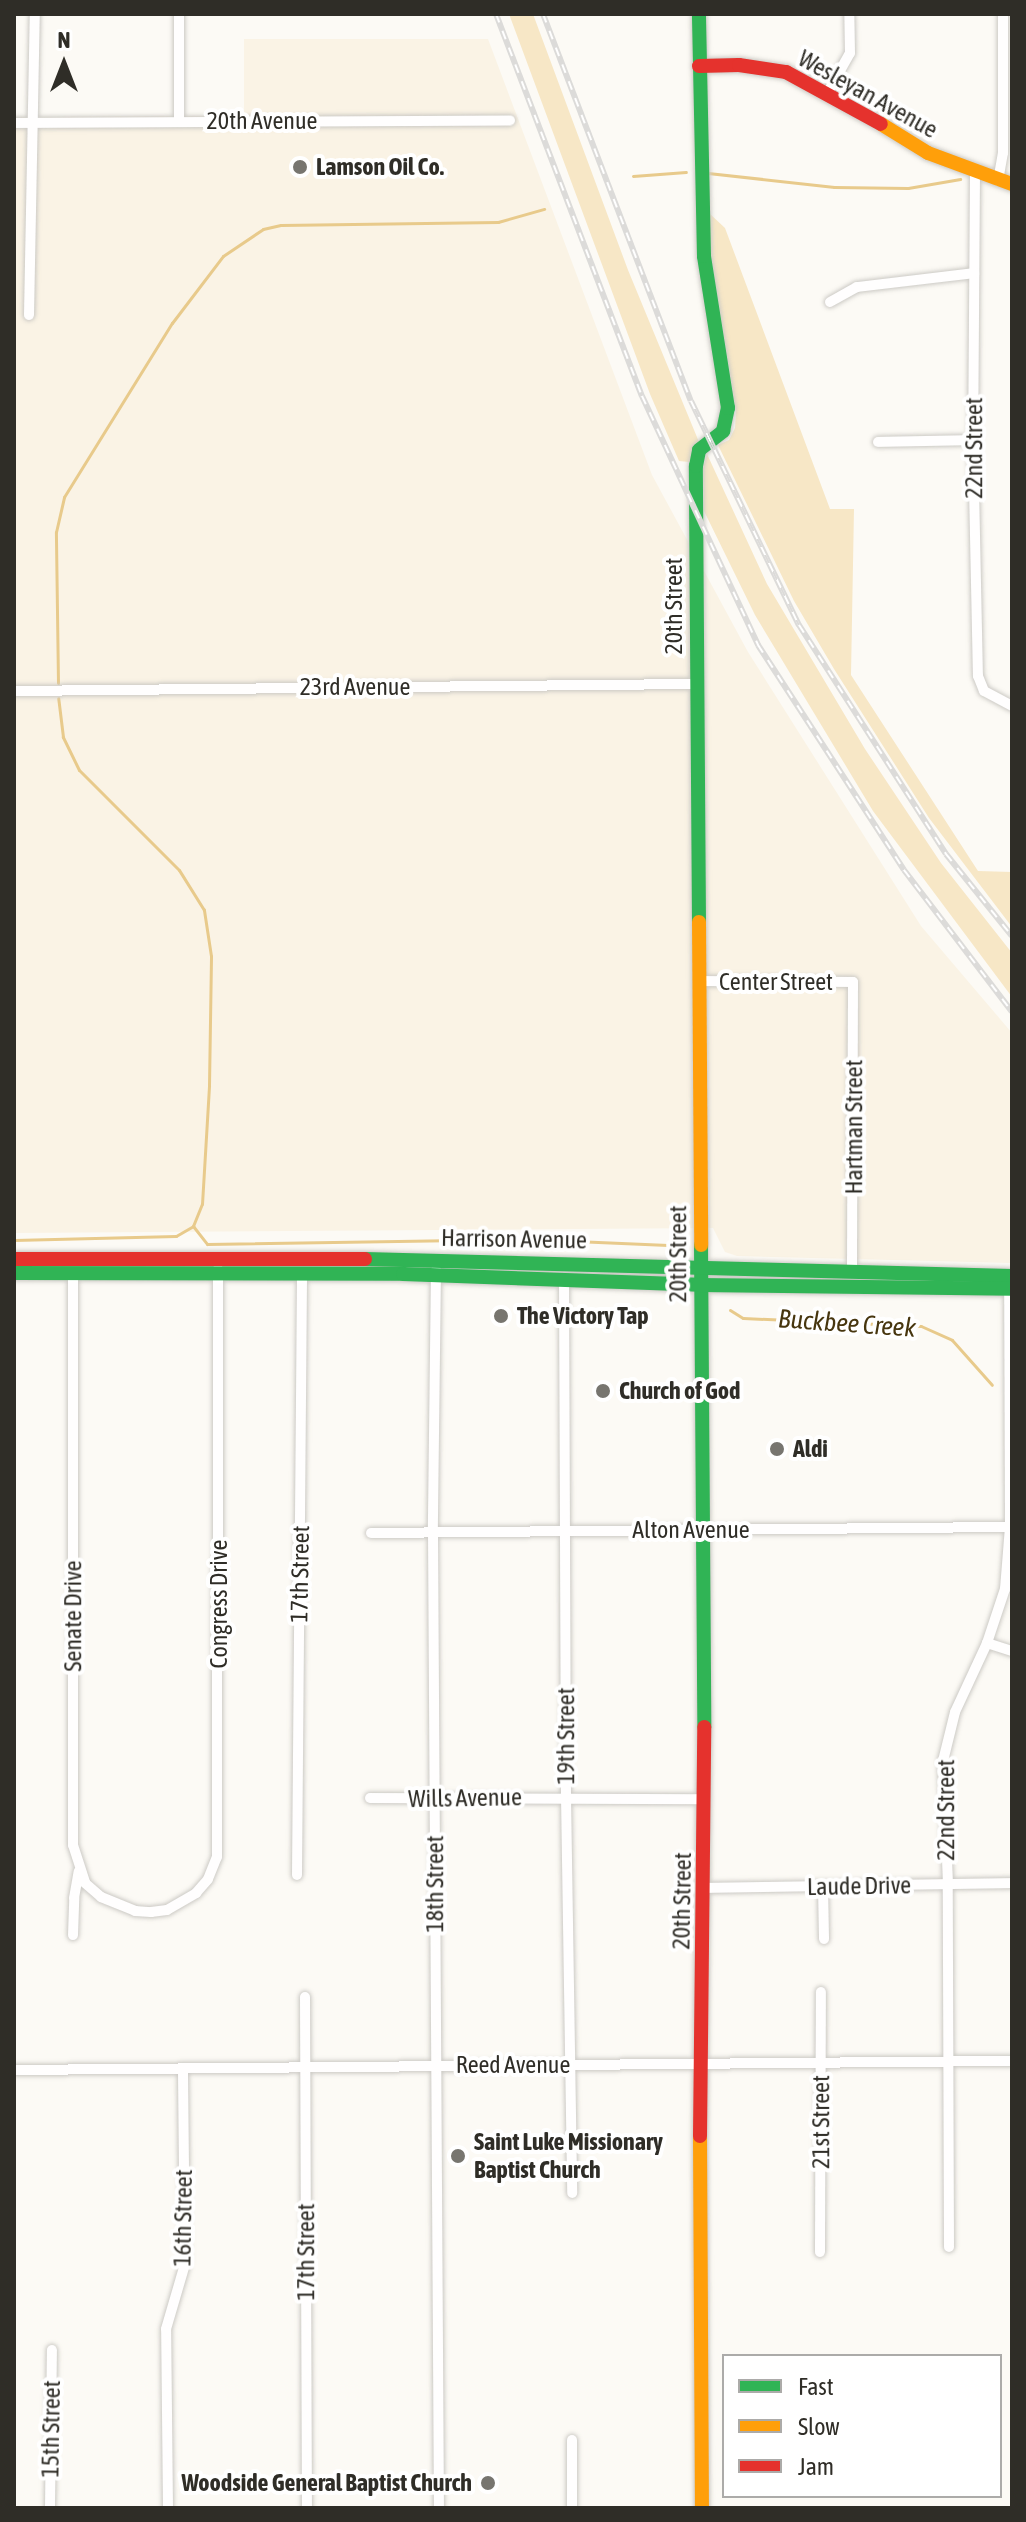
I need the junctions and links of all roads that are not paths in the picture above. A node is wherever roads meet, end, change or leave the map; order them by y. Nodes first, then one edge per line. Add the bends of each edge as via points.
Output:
1 (35, 14) edge
2 (179, 14) edge
3 (699, 14) edge
4 (849, 14) edge
5 (1003, 14) edge
6 (699, 66) junction
7 (828, 92) junction
8 (510, 120) dead end
9 (179, 121) junction
10 (14, 123) edge
11 (34, 123) junction
12 (975, 173) junction
13 (1005, 182) edge
14 (974, 273) junction
15 (830, 302) dead end
16 (29, 315) dead end
17 (973, 440) junction
18 (878, 442) dead end
19 (697, 684) junction
20 (14, 691) edge
21 (1012, 706) edge
22 (699, 981) junction
23 (853, 982) joint
24 (14, 1259) edge
25 (436, 1259) junction
26 (218, 1266) junction
27 (699, 1266) junction
28 (14, 1273) edge
29 (73, 1273) junction
30 (302, 1273) junction
31 (852, 1273) junction
32 (436, 1275) junction
33 (564, 1279) junction
34 (699, 1285) junction
35 (1011, 1285) edge
36 (1012, 1386) edge
37 (1010, 1527) junction
38 (565, 1531) junction
39 (701, 1531) junction
40 (433, 1532) junction
41 (371, 1533) dead end
42 (987, 1643) junction
43 (1012, 1651) edge
44 (566, 1796) junction
45 (370, 1798) dead end
46 (704, 1799) junction
47 (435, 1800) junction
48 (79, 1871) junction
49 (297, 1875) dead end
50 (1012, 1883) edge
51 (948, 1884) junction
52 (823, 1886) junction
53 (705, 1888) junction
54 (73, 1935) dead end
55 (824, 1939) dead end
56 (821, 1992) dead end
57 (305, 1997) dead end
58 (1012, 2061) edge
59 (700, 2063) junction
60 (821, 2063) junction
61 (948, 2063) junction
62 (436, 2065) junction
63 (569, 2065) junction
64 (306, 2068) junction
65 (183, 2069) junction
66 (14, 2070) edge
67 (572, 2193) dead end
68 (949, 2247) dead end
69 (820, 2252) dead end
70 (52, 2350) dead end
71 (572, 2440) dead end
72 (50, 2508) edge
73 (168, 2508) edge
74 (307, 2508) edge
75 (439, 2508) edge
76 (572, 2508) edge
77 (702, 2508) edge

1 - 11 street
2 - 9 street
3 - 6 street, 20th Street
4 - 7 street via 850,53
5 - 13 street
6 - 7 street, Wesleyan Avenue via 786,72
6 - 19 street, 20th Street via 704,256 728,408 723,431 696,457
7 - 12 street, Wesleyan Avenue via 928,153
8 - 9 street, 20th Avenue
9 - 11 street, 20th Avenue
10 - 11 street, 20th Avenue
11 - 16 street
12 - 13 street, Wesleyan Avenue
12 - 14 street, 22nd Street
14 - 15 street via 857,287
14 - 17 street, 22nd Street
17 - 18 street
17 - 21 street, 22nd Street via 978,676 984,691
19 - 20 street, 23rd Avenue
19 - 22 street, 20th Street
22 - 23 street, Center Street
22 - 27 street, 20th Street
23 - 31 street, Hartman Street
24 - 26 street, Harrison Avenue
25 - 26 street, Harrison Avenue
25 - 27 street, Harrison Avenue
25 - 32 street, 18th Street
26 - 29 street, Harrison Avenue
26 - 30 street, Harrison Avenue
26 - 48 street, Congress Drive via 217,1857 196,1893 167,1910 151,1912 101,1897
27 - 31 street, Harrison Avenue
27 - 34 street, 20th Street
28 - 29 street, Harrison Avenue
29 - 48 street, Senate Drive via 73,1845
30 - 32 street, Harrison Avenue
30 - 49 street, 17th Street
31 - 35 street, Harrison Avenue
32 - 33 street, Harrison Avenue
32 - 40 street, 18th Street
33 - 34 street, Harrison Avenue
33 - 38 street, 19th Street
34 - 35 street, Harrison Avenue
34 - 39 street, 20th Street
35 - 36 street, 22nd Street
36 - 37 street, 22nd Street
37 - 39 street, Alton Avenue
37 - 42 street, 22nd Street via 1005,1589
38 - 39 street, Alton Avenue
38 - 40 street, Alton Avenue
38 - 44 street, 19th Street
39 - 46 street, 20th Street
40 - 41 street, Alton Avenue
40 - 47 street, 18th Street
42 - 43 street
42 - 51 street, 22nd Street via 955,1712 943,1761
44 - 46 street, Wills Avenue
44 - 47 street, Wills Avenue
44 - 63 street, 19th Street
45 - 47 street, Wills Avenue
46 - 53 street, 20th Street
47 - 62 street, 18th Street
48 - 54 street, Senate Drive
50 - 51 street, Laude Drive
51 - 52 street, Laude Drive
51 - 61 street, 22nd Street
52 - 53 street, Laude Drive
52 - 55 street
53 - 59 street, 20th Street
56 - 60 street, 21st Street
57 - 64 street, 17th Street
58 - 61 street, Reed Avenue
59 - 60 street, Reed Avenue
59 - 63 street, Reed Avenue
59 - 77 street, 20th Street
60 - 61 street, Reed Avenue
60 - 69 street, 21st Street
61 - 68 street, 22nd Street
62 - 63 street, Reed Avenue
62 - 64 street, Reed Avenue
62 - 75 street, 18th Street
63 - 67 street, 19th Street
64 - 65 street, Reed Avenue
64 - 74 street, 17th Street
65 - 66 street, Reed Avenue
65 - 73 street, 16th Street via 185,2264 166,2329
70 - 72 street, 15th Street
71 - 76 street

